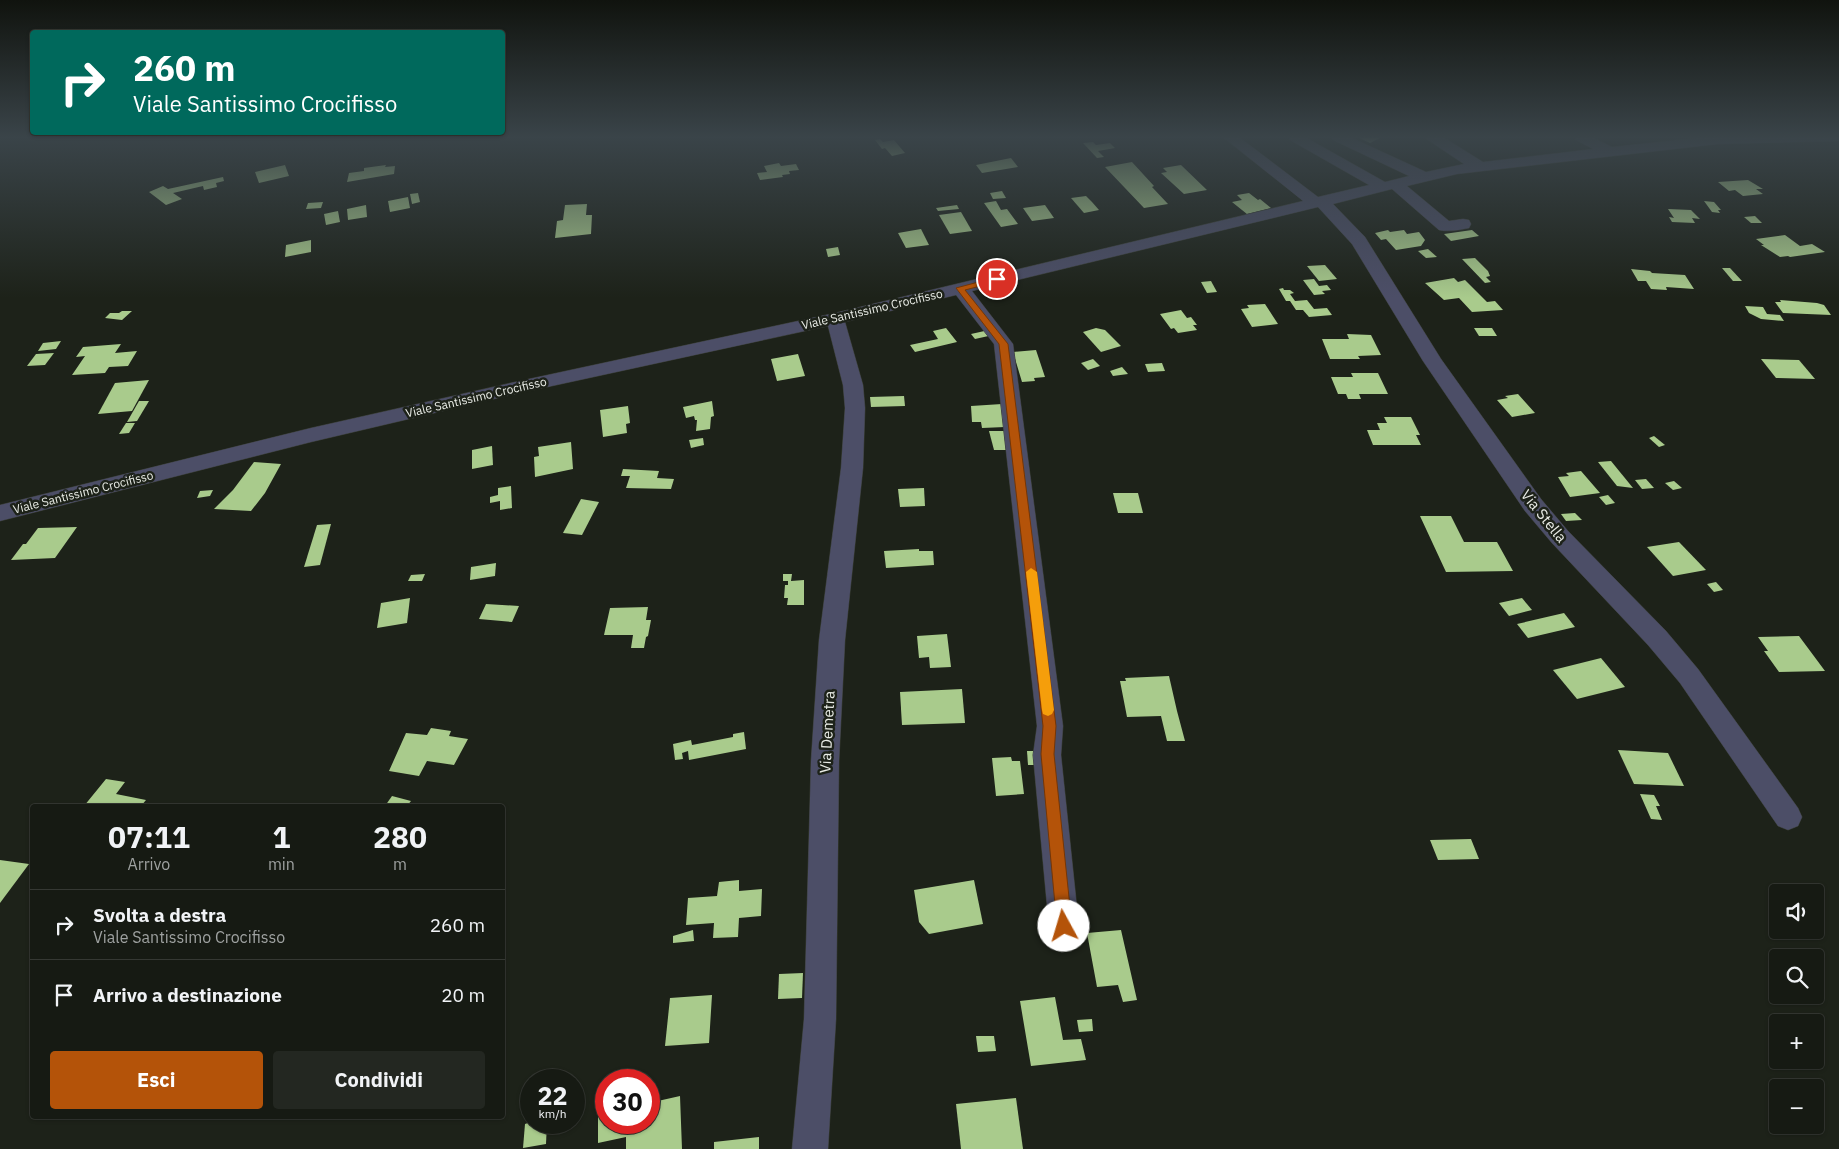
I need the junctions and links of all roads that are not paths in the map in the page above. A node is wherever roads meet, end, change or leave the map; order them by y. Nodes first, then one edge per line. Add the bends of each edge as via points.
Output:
1 (1303, 191) edge
2 (1366, 191) edge
3 (1397, 191) edge
4 (1318, 202) junction
5 (1463, 224) dead end
6 (960, 288) junction
7 (835, 319) junction
8 (0, 513) edge
9 (1788, 816) dead end
10 (1064, 926) dead end
11 (810, 1149) edge

1 - 4 street, Via Stella
2 - 4 street, Viale Santissimo Crocifisso
3 - 5 street via 1445,226
4 - 6 street, Viale Santissimo Crocifisso
4 - 9 street, Via Stella via 1359,241 1433,361 1533,505 1689,676
6 - 7 street, Viale Santissimo Crocifisso
6 - 10 street via 1003,344 1050,726 1047,754
7 - 8 street, Viale Santissimo Crocifisso via 340,428
7 - 11 street, Via Demetra via 849,368 855,408 852,468 832,640 825,761 820,1018

